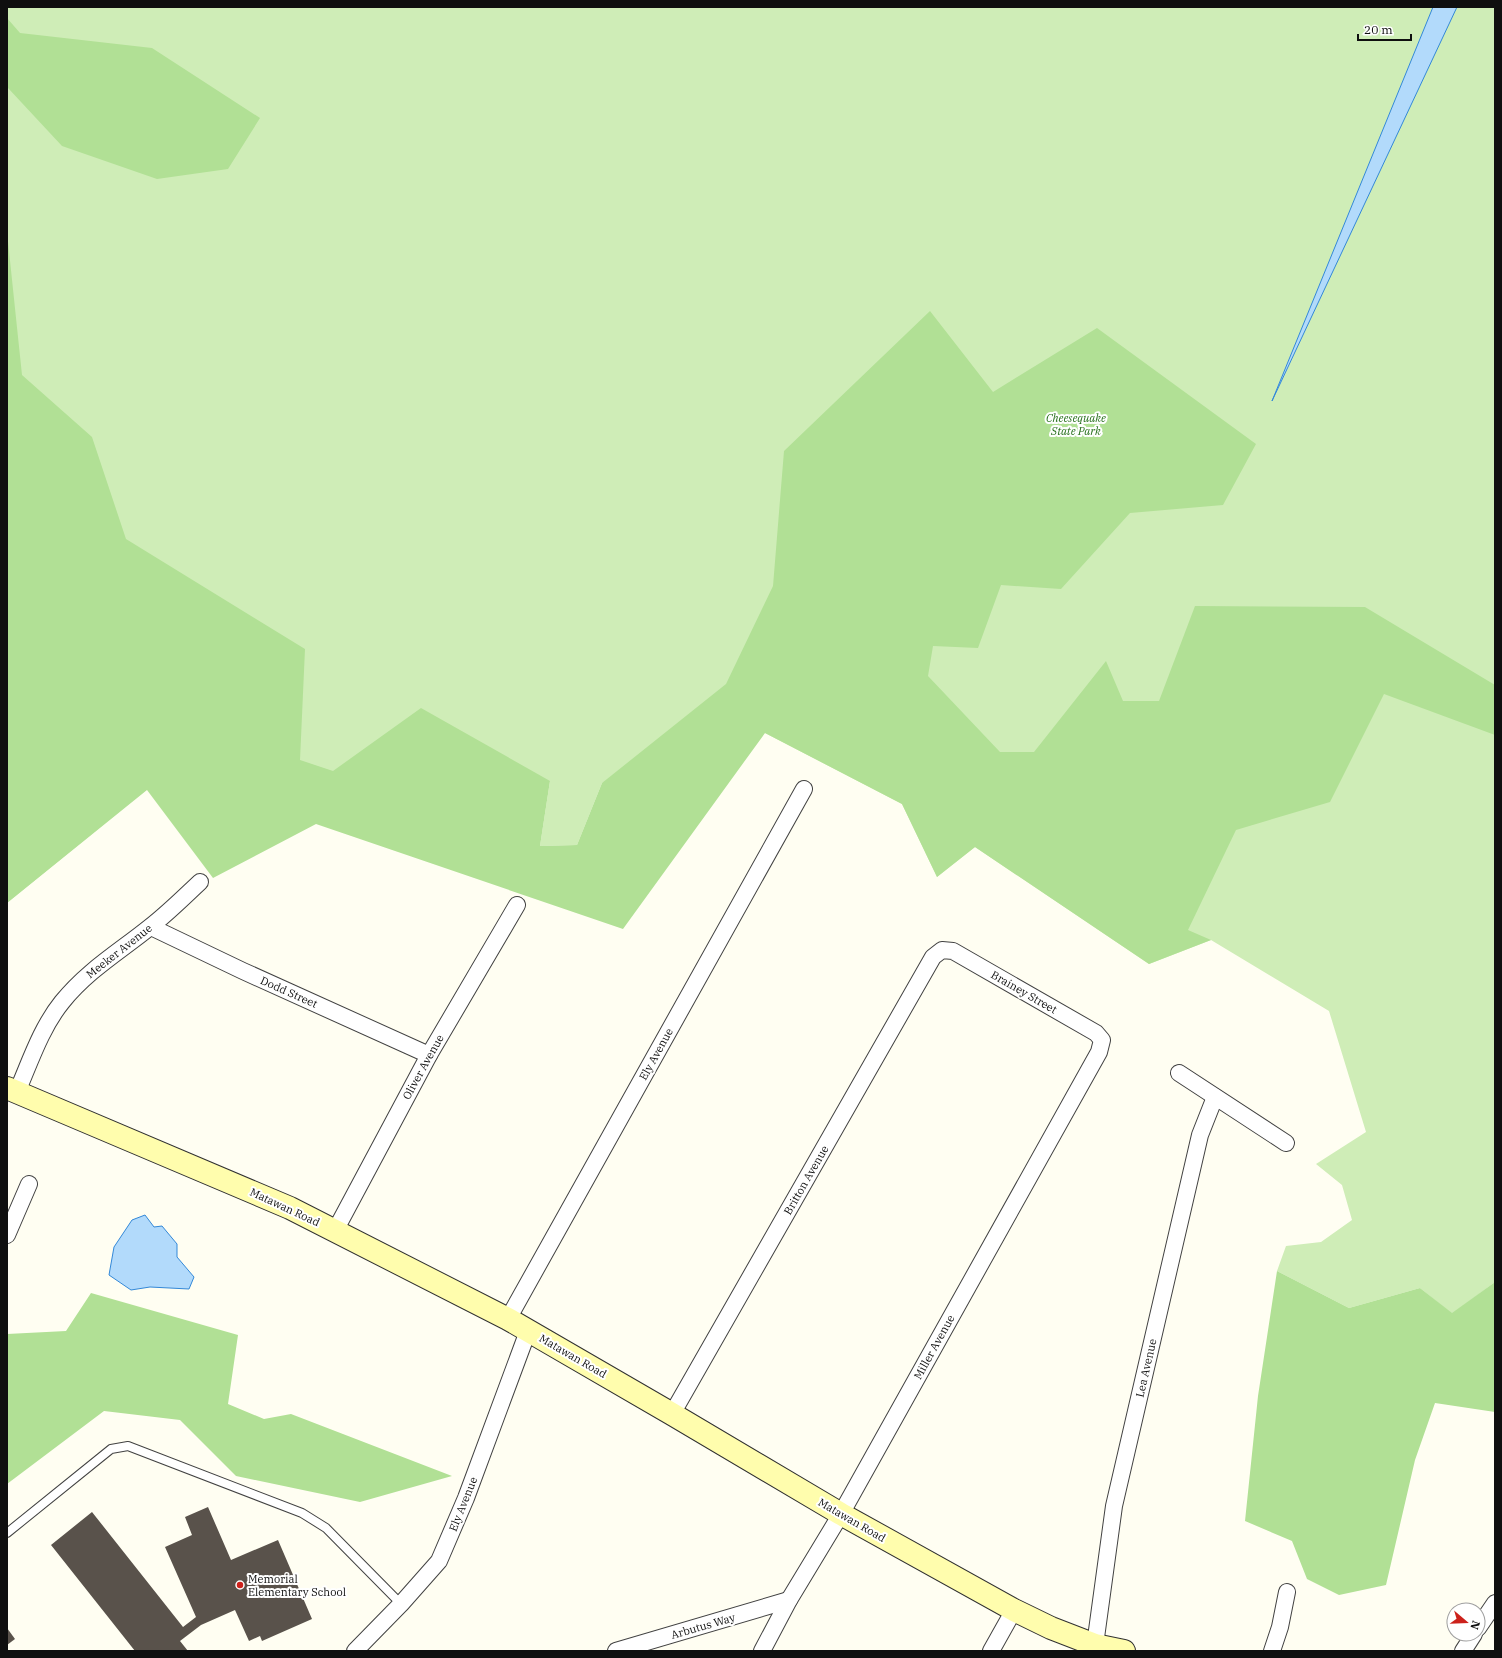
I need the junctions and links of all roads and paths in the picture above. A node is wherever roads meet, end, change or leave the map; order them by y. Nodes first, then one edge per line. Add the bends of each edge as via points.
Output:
1 (804, 789) dead end
2 (200, 882) dead end
3 (516, 905) dead end
4 (151, 927) junction
5 (942, 950) joint
6 (1102, 1040) joint
7 (429, 1055) junction
8 (1179, 1072) dead end
9 (12, 1090) edge
10 (1215, 1096) junction
11 (1286, 1143) dead end
12 (29, 1184) dead end
13 (335, 1231) junction
14 (7, 1234) edge
15 (508, 1319) junction
16 (528, 1331) junction
17 (672, 1414) junction
18 (841, 1514) junction
19 (7, 1533) edge
20 (1288, 1592) dead end
21 (789, 1600) junction
22 (1495, 1602) edge
23 (401, 1604) junction
24 (1014, 1610) junction
25 (1486, 1616) edge
26 (1469, 1642) edge
27 (1095, 1645) junction
28 (355, 1651) edge
29 (616, 1651) edge
30 (762, 1651) edge
31 (991, 1651) edge
32 (1124, 1651) edge
33 (1272, 1651) edge
34 (1463, 1651) edge

1 - 15 street, Ely Avenue
2 - 4 street, Meeker Avenue
3 - 7 street, Oliver Avenue
4 - 7 street, Dodd Street
4 - 9 street, Meeker Avenue via 106,958 61,1003
5 - 6 street, Brainey Street via 952,951 1096,1033
5 - 17 street, Britton Avenue via 933,957
6 - 18 street, Miller Avenue via 1099,1052
7 - 13 street, Oliver Avenue
8 - 10 street
9 - 13 main road, Matawan Road via 290,1208
10 - 11 street
10 - 27 street, Lea Avenue via 1200,1135 1114,1506
12 - 14 street
13 - 15 main road, Matawan Road
15 - 16 main road, Matawan Road
16 - 17 main road, Matawan Road
16 - 23 street, Ely Avenue via 439,1561
17 - 18 main road, Matawan Road
18 - 21 street, Miller Avenue
18 - 24 main road, Matawan Road
19 - 23 lane via 111,1448 128,1446 302,1513 326,1528
20 - 33 street
21 - 29 street, Arbutus Way
21 - 30 street, Miller Avenue
22 - 25 street
23 - 28 street, Ely Avenue
24 - 27 main road, Matawan Road
24 - 31 street
26 - 34 street
27 - 32 main road, Matawan Road

